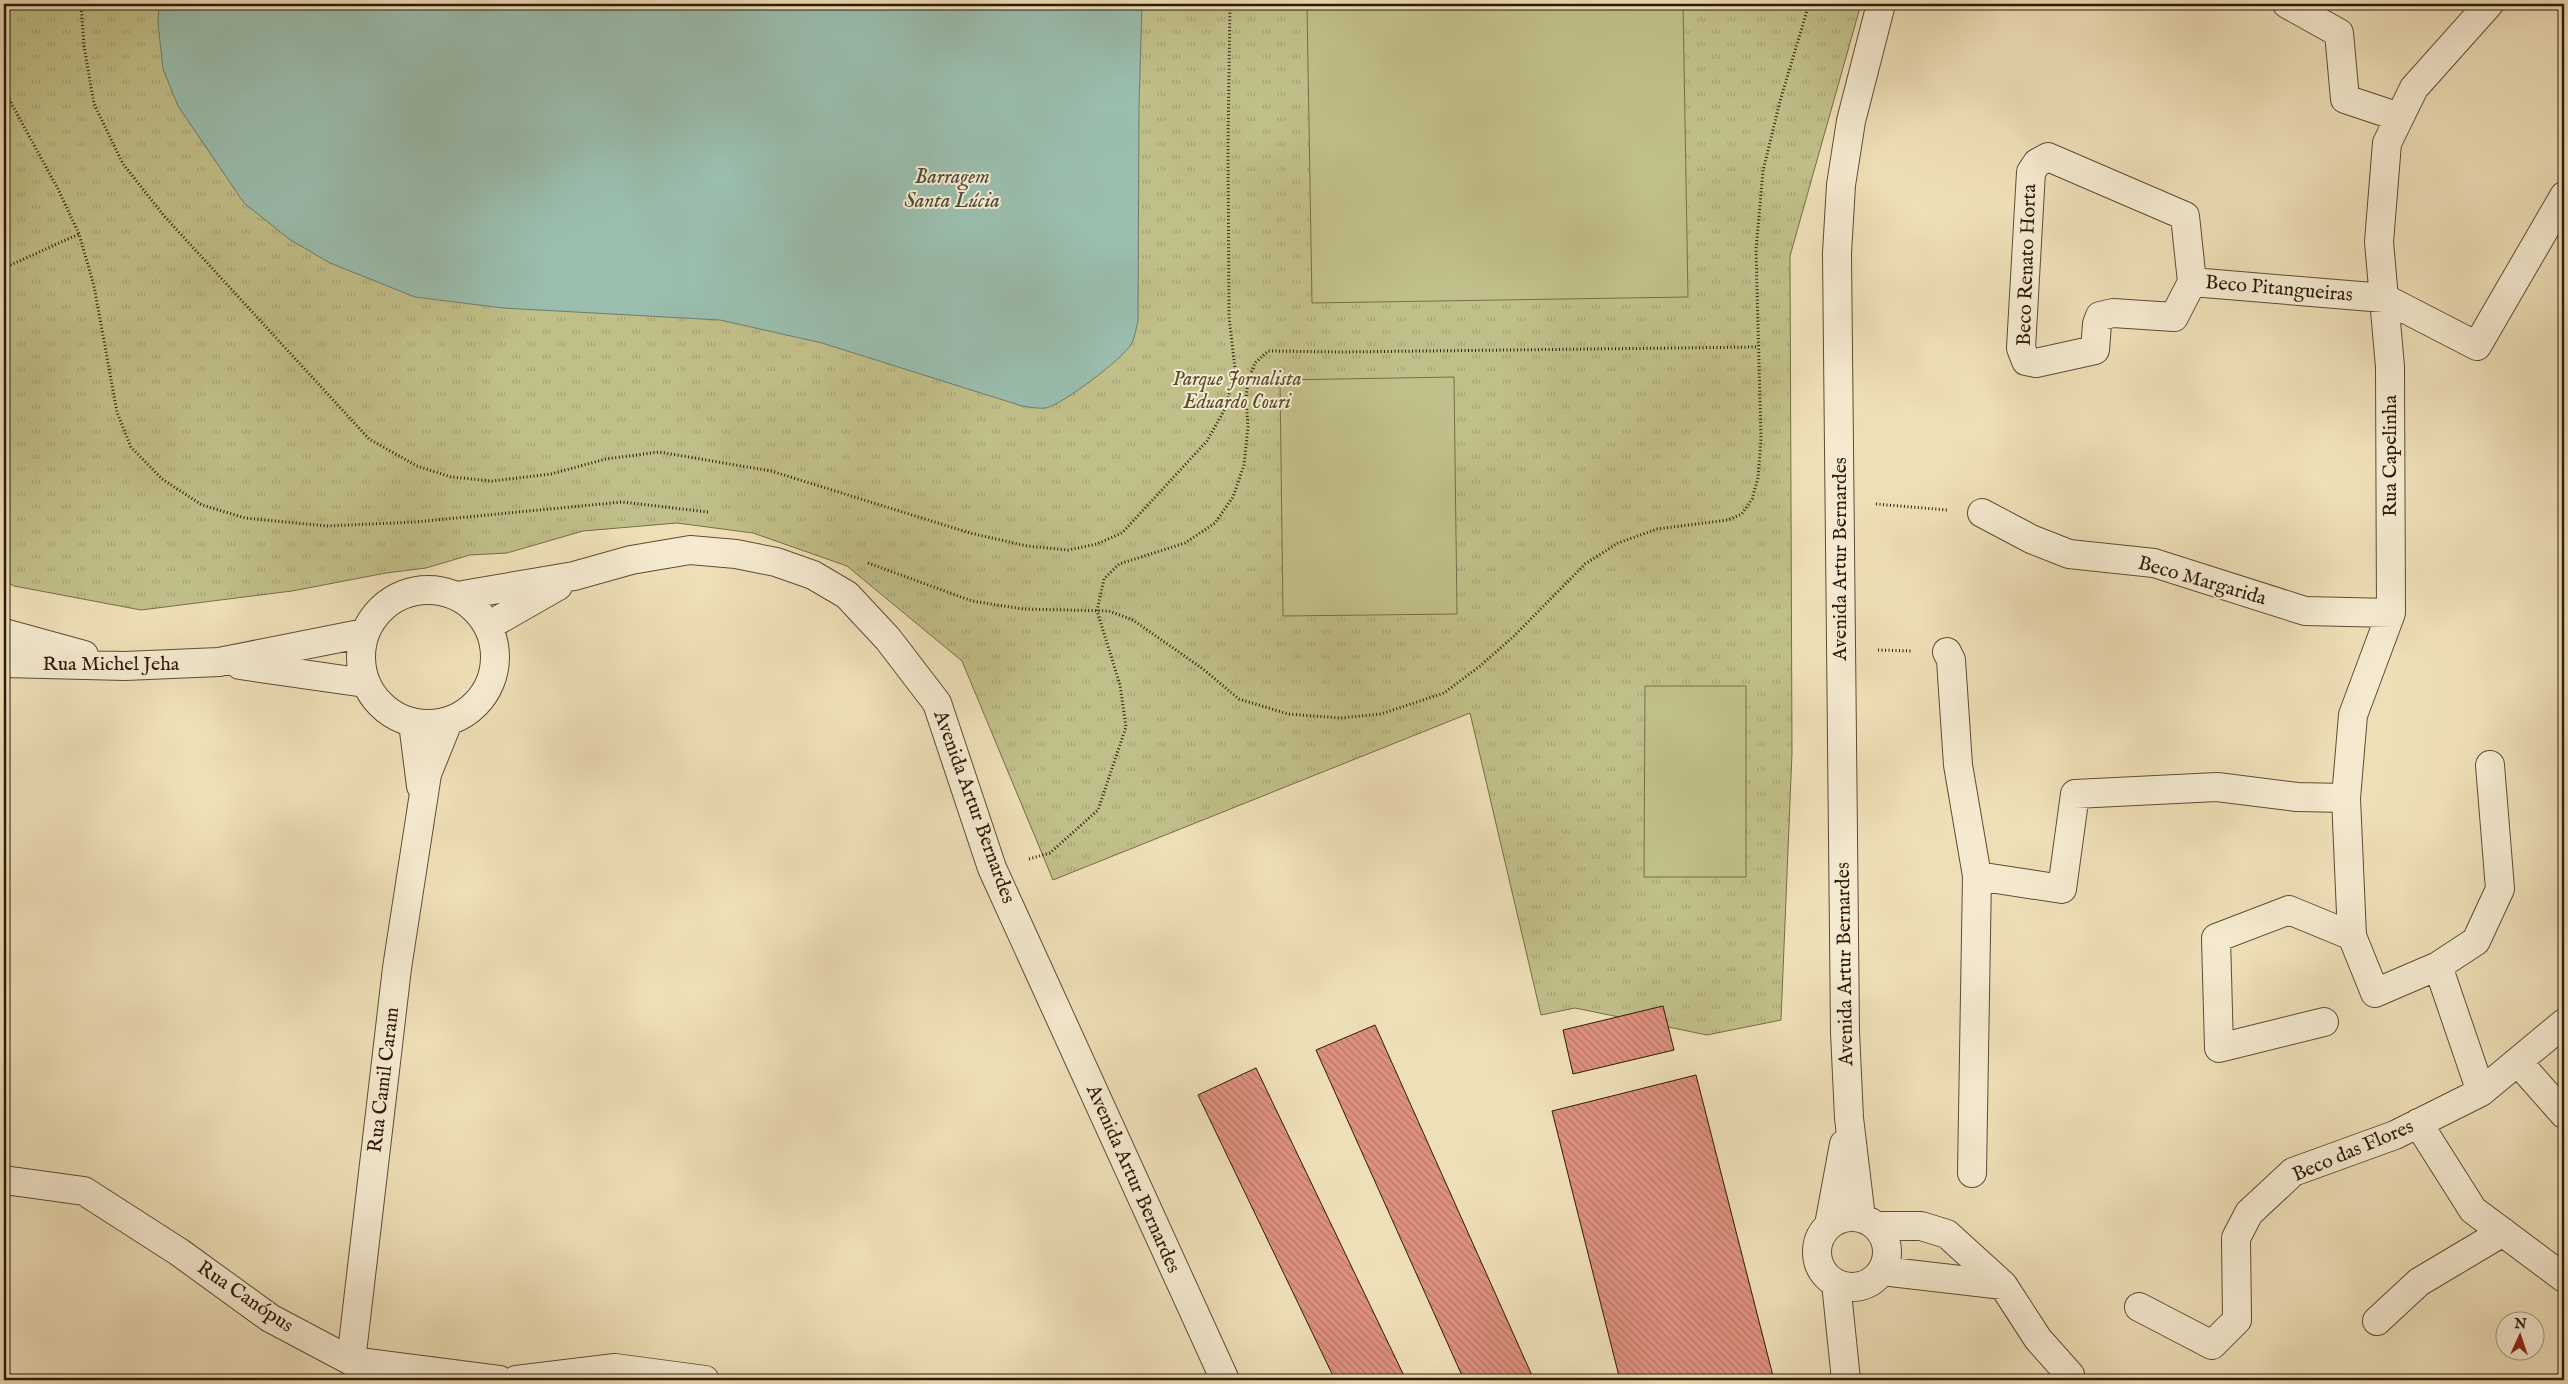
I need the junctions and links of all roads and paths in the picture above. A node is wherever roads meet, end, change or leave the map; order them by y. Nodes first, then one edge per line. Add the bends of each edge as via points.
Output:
1 (81, 4) edge
2 (1230, 4) edge
3 (1809, 4) edge
4 (1881, 4) edge
5 (2287, 4) edge
6 (2489, 4) edge
7 (4, 90) edge
8 (2399, 117) junction
9 (2037, 163) joint
10 (2564, 196) edge
11 (79, 234) junction
12 (4, 268) edge
13 (2192, 282) junction
14 (2384, 298) junction
15 (1758, 347) junction
16 (1840, 501) junction
17 (712, 513) dead end
18 (1982, 513) joint
19 (863, 561) dead end
20 (574, 576) junction
21 (457, 596) junction
22 (1098, 611) junction
23 (2391, 613) junction
24 (488, 626) junction
25 (4, 633) edge
26 (364, 633) junction
27 (1840, 648) junction
28 (1948, 652) joint
29 (219, 662) junction
30 (4, 663) edge
31 (124, 666) junction
32 (365, 683) junction
33 (448, 722) junction
34 (413, 723) junction
35 (2490, 765) dead end
36 (2346, 798) junction
37 (423, 800) junction
38 (992, 868) junction
39 (1977, 876) junction
40 (2352, 936) junction
41 (2438, 966) junction
42 (2324, 1022) dead end
43 (2564, 1023) edge
44 (2518, 1062) junction
45 (2481, 1092) junction
46 (2564, 1114) edge
47 (1849, 1118) junction
48 (2418, 1123) junction
49 (1972, 1173) dead end
50 (4, 1180) edge
51 (1868, 1222) junction
52 (1829, 1225) junction
53 (2503, 1232) junction
54 (1882, 1271) junction
55 (2564, 1278) edge
56 (1848, 1285) junction
57 (2003, 1285) junction
58 (2139, 1307) dead end
59 (2377, 1321) dead end
60 (351, 1361) junction
61 (499, 1380) edge
62 (516, 1380) edge
63 (705, 1380) edge
64 (1225, 1380) edge
65 (1846, 1380) edge
66 (1855, 1380) edge
67 (2070, 1380) edge

1 - 2 path via 94,104 123,164 165,217 369,439 418,466 451,477 492,481 551,474 606,459 658,452 771,471 970,532 1027,546 1068,550 1097,544 1122,533 1207,441 1226,407 1235,369 1229,317
3 - 15 path via 1763,171 1756,250
4 - 16 street, Avenida Artur Bernardes via 1852,121 1841,185 1836,253
5 - 8 street via 2339,33 2345,99
6 - 8 street, Rua Capelinha via 2414,88
7 - 11 path
8 - 14 street, Rua Capelinha via 2386,143 2379,242
9 - 13 street, Beco Pitangueiras via 2048,157 2185,216
9 - 13 street, Beco Renato Horta via 2031,172 2021,348 2026,361 2036,362 2094,350 2100,316 2174,317
10 - 14 street via 2477,346
11 - 12 path
11 - 17 path via 94,286 117,412 131,447 162,479 202,505 245,518 327,526 415,522 622,502
13 - 14 street, Beco Pitangueiras
14 - 23 street, Rua Capelinha via 2390,367
15 - 22 path via 1268,351 1255,363 1248,381 1244,465 1233,497 1215,523 1185,543 1119,564 1104,579
15 - 22 path via 1758,478 1752,499 1742,514 1728,520 1657,529 1618,543 1585,564 1514,636 1444,693 1380,714 1340,718 1288,714 1239,699 1203,669 1133,620 1110,611
16 - 18 path
16 - 27 street, Avenida Artur Bernardes
18 - 23 street, Beco Margarida via 2031,539 2069,554 2154,563 2305,611
19 - 22 path via 972,601 1023,609
20 - 21 street, Avenida Artur Bernardes
20 - 24 street, Avenida Artur Bernardes
20 - 38 street, Avenida Artur Bernardes via 631,560 690,550 776,562 813,575 847,595 888,639 937,703
21 - 24 street via 475,608
21 - 26 street via 436,590 414,590 392,599
22 - 38 path via 1120,685 1126,727 1098,810 1050,853
23 - 36 street, Rua Capelinha via 2353,716
24 - 33 street via 495,644 496,664 491,683 466,714
25 - 31 street
26 - 29 street, Rua Michel Jeha
26 - 32 street via 360,658
27 - 28 path
27 - 47 street, Avenida Artur Bernardes
28 - 39 street via 1958,765
29 - 31 street, Rua Michel Jeha
29 - 32 street, Rua Michel Jeha
30 - 31 street, Rua Michel Jeha
32 - 34 street via 377,701 393,715
33 - 34 street
33 - 37 street, Rua Camil Caram via 427,774
34 - 37 street, Rua Camil Caram
35 - 41 street via 2500,889 2476,941
36 - 39 street via 2297,798 2217,787 2075,794 2062,889
36 - 40 street, Rua Capelinha
37 - 60 street, Rua Camil Caram via 397,968
38 - 64 street, Avenida Artur Bernardes
39 - 49 street
40 - 41 street, Rua Capelinha via 2375,993
40 - 42 street via 2290,910 2216,938 2219,1048
41 - 45 street
43 - 44 street, Beco das Flores
44 - 45 street, Beco das Flores
44 - 46 street
45 - 48 street, Beco das Flores
47 - 51 street, Avenida Artur Bernardes
47 - 52 street, Avenida Artur Bernardes
48 - 53 street via 2473,1210
48 - 58 street, Beco das Flores via 2396,1135 2293,1172 2250,1213 2236,1238 2237,1320 2212,1345
50 - 60 street, Rua Canópus via 84,1191 180,1252 270,1318
51 - 52 street via 1844,1218
51 - 54 street via 1885,1240 1888,1256
51 - 57 street via 1921,1226 1947,1234
52 - 56 street via 1820,1239 1817,1256 1823,1272
53 - 55 street
53 - 59 street via 2419,1282
54 - 56 street via 1872,1281
54 - 57 street
56 - 65 street
56 - 66 street
57 - 67 street via 2038,1339 2070,1375
60 - 61 street, Rua Canópus
62 - 63 street via 615,1368

